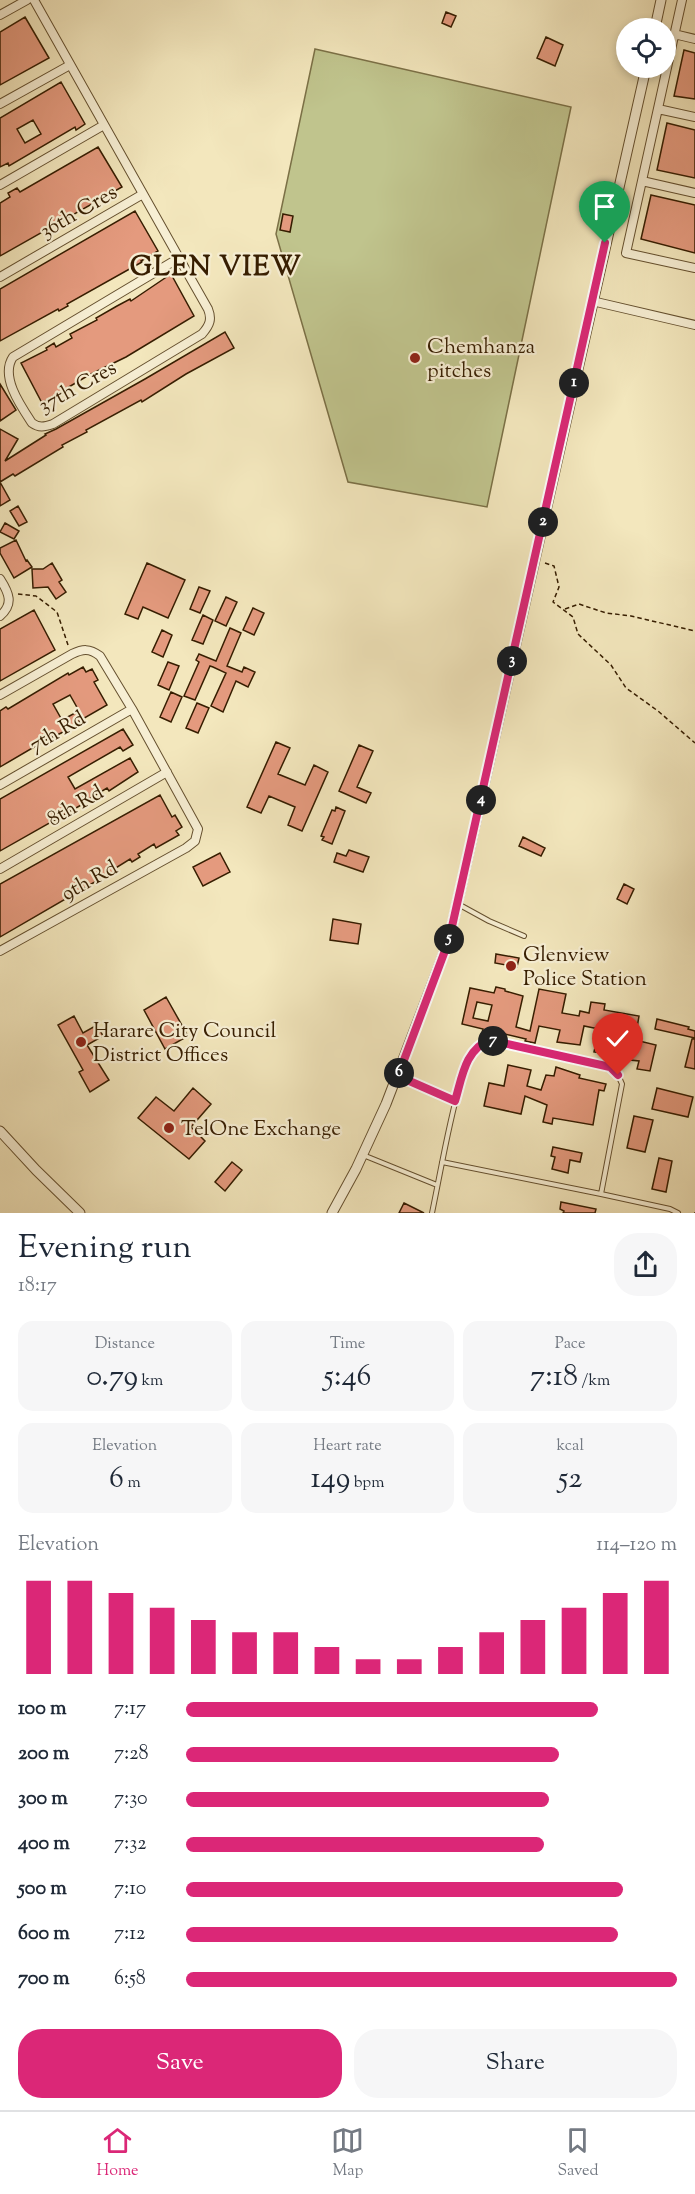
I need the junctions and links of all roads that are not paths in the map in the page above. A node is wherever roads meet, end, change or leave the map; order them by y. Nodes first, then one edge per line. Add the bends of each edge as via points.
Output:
1 (27, 0) edge
2 (34, 0) edge
3 (661, 0) edge
4 (682, 0) edge
5 (0, 15) edge
6 (657, 18) edge
7 (676, 26) edge
8 (676, 34) edge
9 (695, 39) edge
10 (70, 65) junction
11 (644, 78) edge
12 (665, 78) edge
13 (0, 104) edge
14 (658, 109) junction
15 (695, 117) edge
16 (104, 125) junction
17 (642, 181) junction
18 (0, 185) edge
19 (695, 193) edge
20 (143, 194) junction
21 (179, 258) junction
22 (695, 268) edge
23 (0, 277) edge
24 (592, 301) junction
25 (695, 325) edge
26 (0, 579) edge
27 (0, 616) edge
28 (0, 695) edge
29 (132, 709) junction
30 (167, 772) junction
31 (0, 784) edge
32 (0, 869) edge
33 (458, 903) junction
34 (524, 936) dead end
35 (0, 951) edge
36 (398, 1076) junction
37 (455, 1101) junction
38 (0, 1131) edge
39 (363, 1155) junction
40 (442, 1162) junction
41 (438, 1185) junction
42 (601, 1194) junction
43 (80, 1213) edge
44 (332, 1213) edge
45 (432, 1213) edge
46 (678, 1213) edge

1 - 5 street
2 - 10 street
3 - 6 street
4 - 7 street
8 - 9 street
10 - 13 street
10 - 16 street
11 - 24 street
12 - 14 street
14 - 15 street
14 - 17 street
16 - 18 street
16 - 20 street
17 - 19 street
17 - 22 street via 626,253
20 - 21 street
20 - 23 street, 36th Cres
21 - 21 street, 37th Cres via 211,316 202,334 52,424 37,427 32,423 6,378 7,363
24 - 25 street
24 - 33 street
26 - 27 street via 10,600
28 - 29 street via 84,649 100,656
29 - 30 street
29 - 31 street, 7th Rd
30 - 32 street, 8th Rd
30 - 35 street, 9th Rd via 196,822 195,841
33 - 34 lane
33 - 36 street via 449,940
36 - 37 lane
36 - 39 street
37 - 40 lane
37 - 42 lane via 473,1050 490,1040 610,1067 622,1084
38 - 43 street
39 - 41 lane
39 - 44 street
40 - 41 lane
40 - 42 lane
41 - 45 lane
42 - 46 lane

